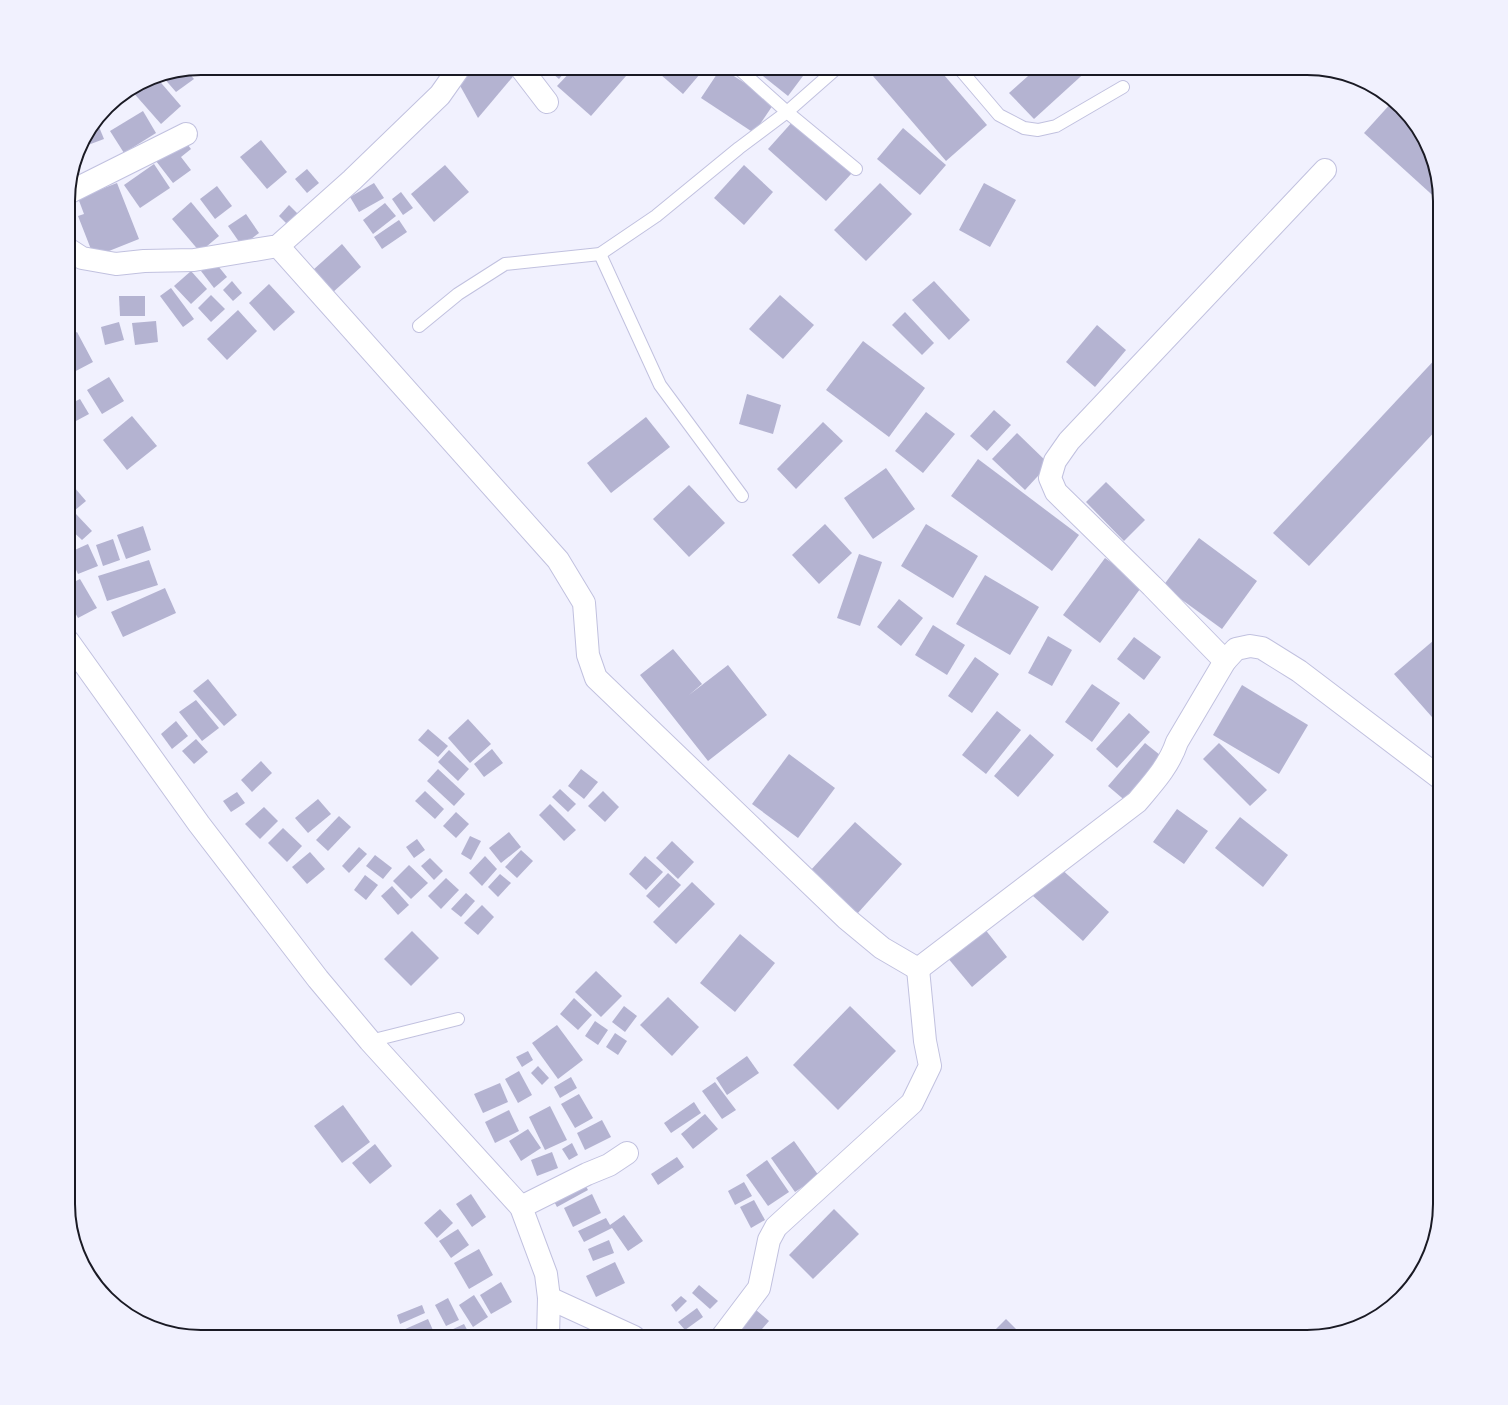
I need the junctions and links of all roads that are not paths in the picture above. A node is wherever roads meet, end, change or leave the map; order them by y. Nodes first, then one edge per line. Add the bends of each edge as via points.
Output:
1 (454, 75) edge
2 (526, 75) edge
3 (746, 75) edge
4 (829, 75) edge
5 (965, 75) edge
6 (1123, 87) dead end
7 (547, 102) dead end
8 (787, 112) junction
9 (186, 134) dead end
10 (856, 169) dead end
11 (1325, 170) dead end
12 (75, 190) edge
13 (278, 246) junction
14 (75, 254) edge
15 (600, 254) junction
16 (418, 326) dead end
17 (742, 496) dead end
18 (75, 651) edge
19 (1225, 661) junction
20 (1433, 773) edge
21 (918, 970) junction
22 (458, 1019) dead end
23 (370, 1040) junction
24 (627, 1153) dead end
25 (521, 1207) junction
26 (549, 1298) junction
27 (548, 1330) edge
28 (619, 1330) edge
29 (727, 1330) edge

1 - 13 street via 440,95 352,180
2 - 7 street
3 - 8 lane
4 - 8 lane
5 - 6 lane via 999,114 1024,128 1038,130 1056,126
8 - 10 lane
8 - 15 lane via 656,216
9 - 12 street
11 - 19 street via 1069,441 1055,461 1050,478 1056,492
13 - 14 street via 194,260 116,264 82,258
13 - 21 street via 558,560 584,603 588,655 596,678 847,919 882,948
15 - 16 lane via 505,264 458,294
15 - 17 lane via 660,385
18 - 23 street via 198,824 318,979
19 - 20 street via 1236,649 1250,646 1262,648 1299,671
19 - 21 street via 1177,742 1166,768 1138,802
21 - 29 street via 930,1066 912,1103 776,1227 769,1240 759,1288
22 - 23 lane
23 - 25 street
24 - 25 street via 609,1165
25 - 26 street via 546,1274
26 - 27 street
26 - 28 street

